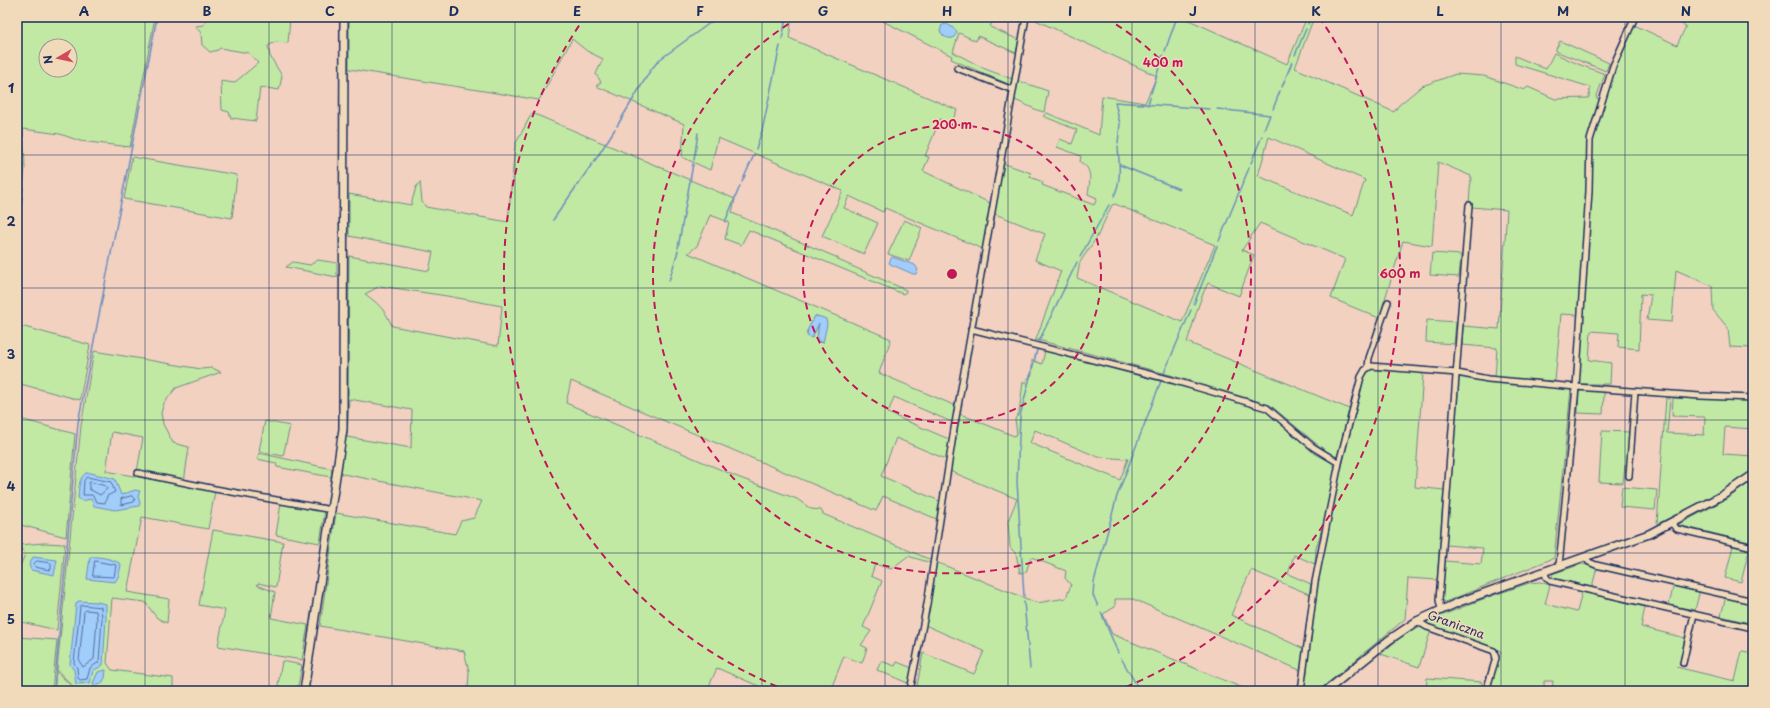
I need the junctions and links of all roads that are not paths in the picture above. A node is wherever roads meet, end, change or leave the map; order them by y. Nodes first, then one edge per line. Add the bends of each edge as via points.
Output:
1 (344, 17) edge
2 (1026, 17) edge
3 (1635, 17) edge
4 (956, 68) dead end
5 (1013, 90) junction
6 (1469, 205) dead end
7 (1388, 302) dead end
8 (972, 329) junction
9 (1368, 367) junction
10 (1457, 373) junction
11 (1576, 387) junction
12 (1635, 391) junction
13 (1753, 398) edge
14 (1339, 464) junction
15 (138, 473) dead end
16 (1629, 476) dead end
17 (1753, 476) edge
18 (332, 510) junction
19 (1671, 523) junction
20 (1753, 547) edge
21 (1585, 557) junction
22 (1559, 566) junction
23 (1545, 572) junction
24 (1753, 601) edge
25 (1441, 609) junction
26 (1694, 614) junction
27 (1416, 621) junction
28 (1753, 628) edge
29 (1683, 663) dead end
30 (304, 691) edge
31 (910, 691) edge
32 (1301, 691) edge
33 (1326, 691) edge
34 (1486, 691) edge

1 - 18 street via 343,429
2 - 5 street
3 - 11 street via 1610,73 1590,140 1590,191
4 - 5 street
5 - 8 street
6 - 10 street
7 - 9 street via 1368,358
8 - 14 street via 1172,380 1267,408 1313,447
8 - 31 street via 927,604
9 - 10 street
9 - 14 street via 1361,378
10 - 11 street via 1488,379
10 - 25 street via 1438,600
11 - 12 street
11 - 22 street
12 - 13 street
12 - 16 street
14 - 32 street via 1315,582
15 - 18 street
17 - 19 street
18 - 30 street
19 - 20 street via 1677,529
19 - 21 street via 1645,536
21 - 22 street
21 - 24 street via 1596,565
22 - 23 street
23 - 25 street
23 - 26 street via 1550,582
25 - 27 street
26 - 28 street
26 - 29 street
27 - 33 street via 1388,640
27 - 34 street, Graniczna via 1494,651 1496,658

